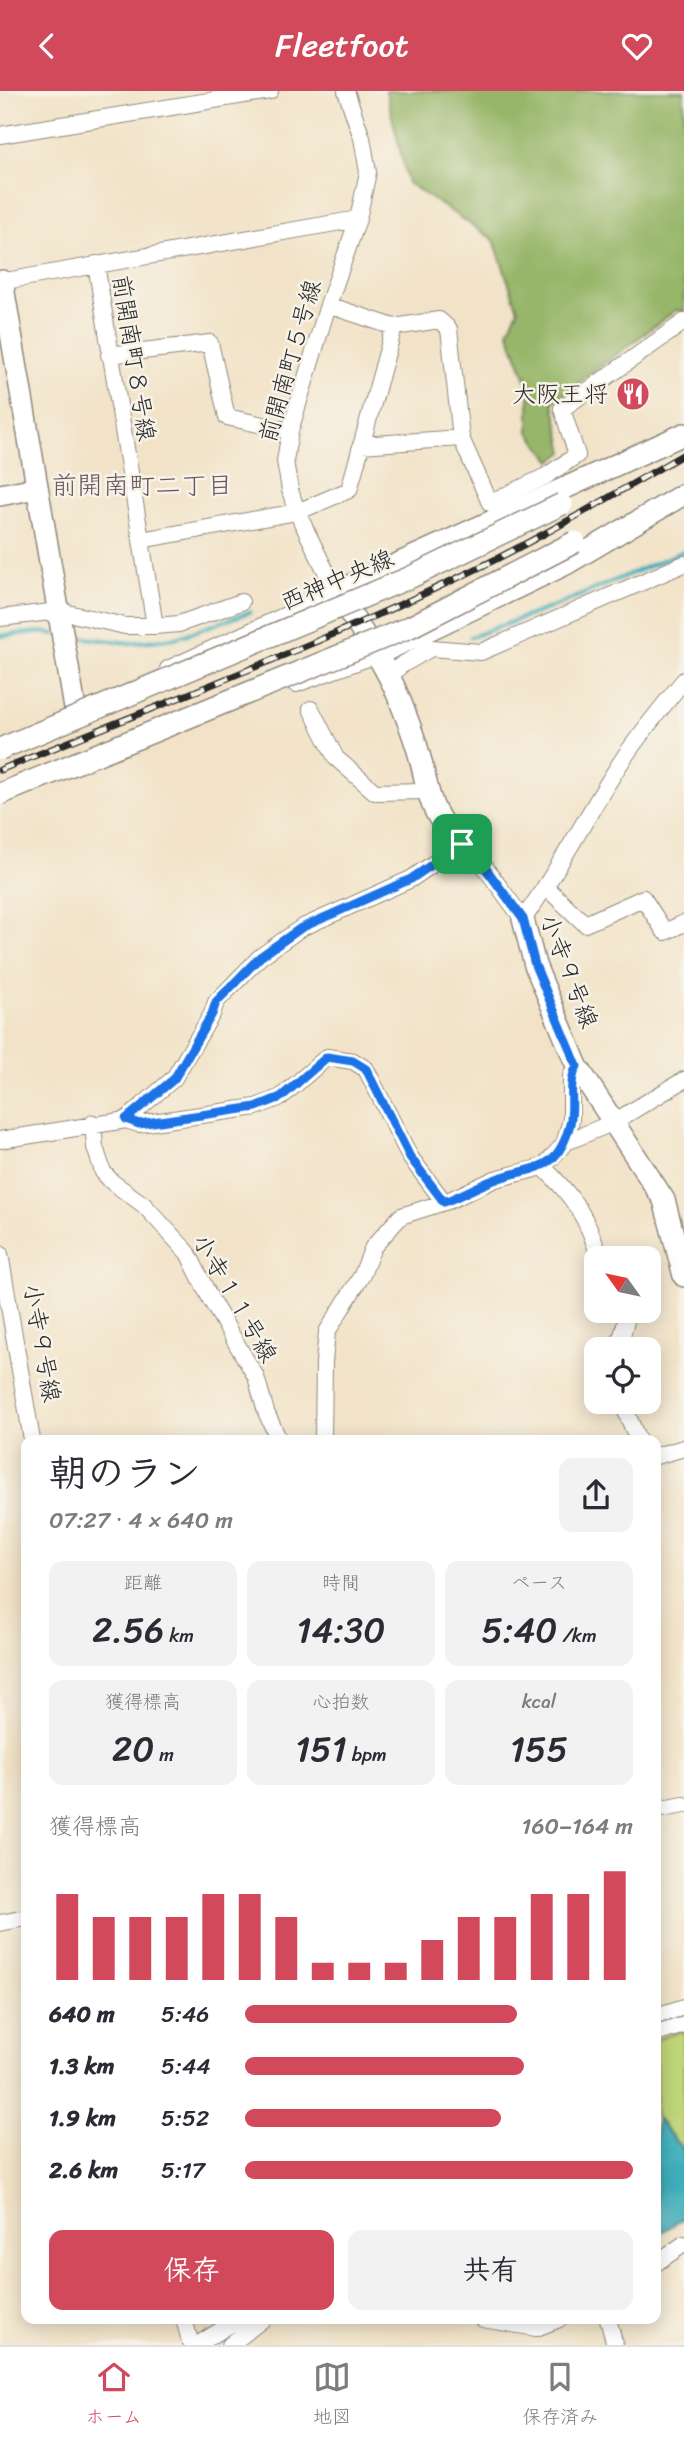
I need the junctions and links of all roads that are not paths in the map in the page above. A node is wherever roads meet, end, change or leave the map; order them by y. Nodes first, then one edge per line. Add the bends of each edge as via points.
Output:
1 (271, 91) edge
2 (346, 91) edge
3 (0, 135) edge
4 (358, 219) junction
5 (96, 264) junction
6 (1, 278) edge
7 (328, 306) junction
8 (684, 322) edge
9 (394, 327) junction
10 (110, 355) junction
11 (290, 431) junction
12 (684, 436) edge
13 (461, 438) junction
14 (360, 445) junction
15 (684, 483) edge
16 (36, 488) junction
17 (684, 494) edge
18 (0, 495) edge
19 (297, 512) junction
20 (141, 540) junction
21 (684, 564) edge
22 (336, 592) junction
23 (241, 602) dead end
24 (60, 615) junction
25 (0, 618) edge
26 (155, 626) junction
27 (376, 655) junction
28 (389, 678) junction
29 (684, 680) edge
30 (311, 709) dead end
31 (75, 714) junction
32 (0, 747) edge
33 (426, 791) junction
34 (0, 794) edge
35 (0, 800) edge
36 (462, 844) junction
37 (546, 887) junction
38 (523, 919) junction
39 (684, 923) edge
40 (577, 1066) junction
41 (684, 1080) edge
42 (126, 1119) junction
43 (93, 1123) junction
44 (612, 1123) junction
45 (0, 1140) edge
46 (564, 1145) junction
47 (543, 1167) junction
48 (444, 1202) junction
49 (596, 1246) edge
50 (0, 1254) edge
51 (684, 1276) edge
52 (627, 1414) edge
53 (31, 1435) edge
54 (277, 1435) edge
55 (323, 1435) edge
56 (636, 1435) edge
57 (684, 1448) edge
58 (661, 1455) edge
59 (684, 1805) edge
60 (661, 1809) edge
61 (21, 1920) edge
62 (0, 1923) edge
63 (684, 2007) edge
64 (661, 2014) edge
65 (684, 2025) edge
66 (661, 2032) edge
67 (684, 2243) edge
68 (661, 2259) edge
69 (185, 2324) edge
70 (231, 2324) edge
71 (257, 2324) edge
72 (512, 2324) edge
73 (546, 2324) edge
74 (609, 2324) edge
75 (191, 2345) edge
76 (197, 2345) edge
77 (230, 2345) edge
78 (615, 2345) edge

1 - 3 street
2 - 4 street, 前開南町５号線 via 368,172
4 - 5 street
4 - 7 street, 前開南町５号線
5 - 6 street
5 - 10 street, 前開南町８号線
6 - 16 street
7 - 9 street
7 - 11 street, 前開南町５号線
8 - 13 street via 562,409 577,455 546,476 490,503
9 - 13 street via 439,320 449,329
9 - 14 street
10 - 11 street via 210,343 227,417
10 - 20 street, 前開南町８号線
11 - 19 street, 前開南町５号線 via 285,461
12 - 22 street
12 - 32 street, 西神中央線, bridge via 562,504 411,577
13 - 14 street
14 - 19 street via 349,490
15 - 34 street, bridge via 411,627
16 - 18 street
16 - 24 street
17 - 27 street via 566,564
19 - 20 street
19 - 22 street, 前開南町５号線
20 - 26 street, 前開南町８号線
21 - 28 street via 481,652 431,647
22 - 27 street, 小寺９号線
22 - 31 street, 西神中央線
23 - 26 street via 179,624
24 - 25 street
24 - 26 street via 125,627
24 - 31 street
27 - 28 street, 小寺９号線
27 - 35 street
28 - 33 street, 小寺９号線 via 419,754
29 - 37 street via 626,755
30 - 33 street via 336,758 375,792
31 - 32 street, 西神中央線
33 - 36 street, 小寺９号線 via 436,816
36 - 38 street, 小寺９号線 via 478,858
36 - 42 street via 411,879 301,928 260,957 216,1002 174,1079
37 - 38 street
37 - 39 street via 585,924 643,898 665,932
38 - 40 street, 小寺９号線 via 535,965
40 - 44 street, 小寺９号線
40 - 46 street via 571,1076 571,1120
41 - 44 street
42 - 43 street
42 - 48 street via 139,1124 256,1107 281,1097 327,1057 353,1061 366,1069 410,1157
43 - 45 street
43 - 54 street, 小寺１１号線 via 103,1172 144,1205 188,1253 256,1377
44 - 46 street
44 - 51 street, 小寺９号線 via 664,1200
46 - 47 street
47 - 48 street via 495,1179
47 - 49 street via 575,1203
48 - 55 street via 401,1216 373,1247 362,1275 327,1332
50 - 53 street, 小寺９号線
52 - 56 street
57 - 58 street
59 - 60 street
61 - 62 street
63 - 64 street
65 - 66 street
67 - 68 street
69 - 75 street
70 - 76 street
71 - 77 street
72 - 73 street via 536,2328
74 - 78 street

